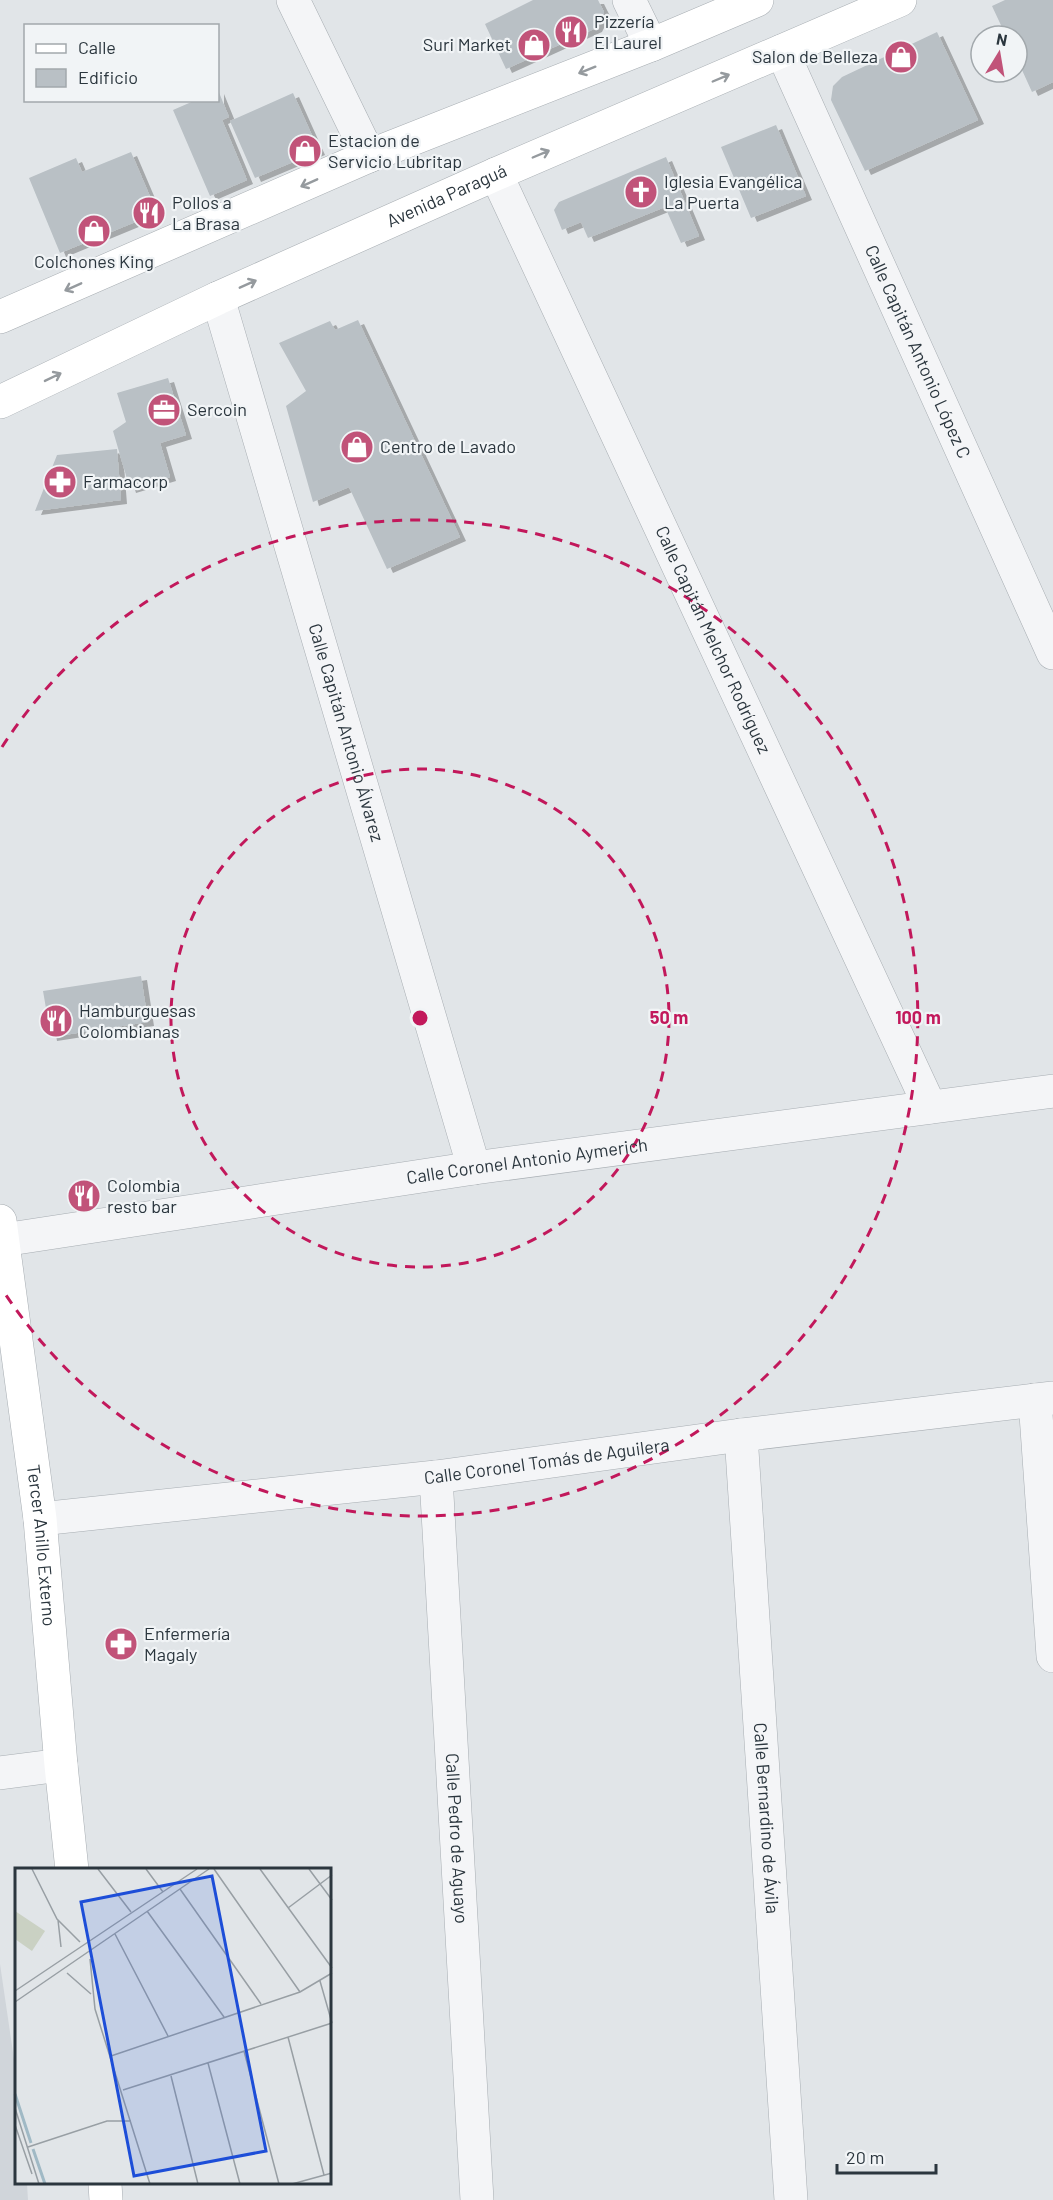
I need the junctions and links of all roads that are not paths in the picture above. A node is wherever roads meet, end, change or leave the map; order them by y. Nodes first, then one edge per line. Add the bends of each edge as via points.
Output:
1 (293, 0) edge
2 (629, 0) edge
3 (757, 0) edge
4 (900, 0) edge
5 (651, 45) junction
6 (782, 51) junction
7 (369, 156) junction
8 (496, 174) junction
9 (218, 298) junction
10 (0, 317) edge
11 (0, 402) edge
12 (1053, 653) edge
13 (1053, 1091) edge
14 (930, 1107) junction
15 (474, 1168) junction
16 (1, 1230) edge
17 (1044, 1399) edge
18 (741, 1435) junction
19 (436, 1477) junction
20 (40, 1519) junction
21 (1053, 1656) edge
22 (61, 1765) junction
23 (0, 1773) edge
24 (72, 1868) edge
25 (105, 2185) edge
26 (106, 2200) edge
27 (477, 2200) edge
28 (791, 2200) edge

1 - 7 street
2 - 5 street
3 - 5 main road
4 - 6 main road, Avenida Paraguá
5 -> 7 main road
8 -> 6 main road, Avenida Paraguá
6 - 12 street, Calle Capitán Antonio López C
7 -> 10 main road
9 -> 8 main road, Avenida Paraguá
8 - 14 street, Calle Capitán Melchor Rodríguez
11 -> 9 main road, Avenida Paraguá
9 - 15 street, Calle Capitán Antonio Álvarez
13 - 14 street, Calle Coronel Antonio Aymerich
14 - 15 street, Calle Coronel Antonio Aymerich
15 - 16 street, Calle Coronel Antonio Aymerich
16 - 20 main road, Tercer Anillo Externo
17 - 18 street, Calle Coronel Tomás de Aguilera
17 - 21 street
18 - 19 street, Calle Coronel Tomás de Aguilera
18 - 28 street, Calle Bernardino de Ávila
19 - 20 street, Calle Coronel Tomás de Aguilera
19 - 27 street, Calle Pedro de Aguayo
20 - 22 main road, Tercer Anillo Externo
22 - 23 street
22 - 24 main road, Tercer Anillo Externo
25 - 26 main road

